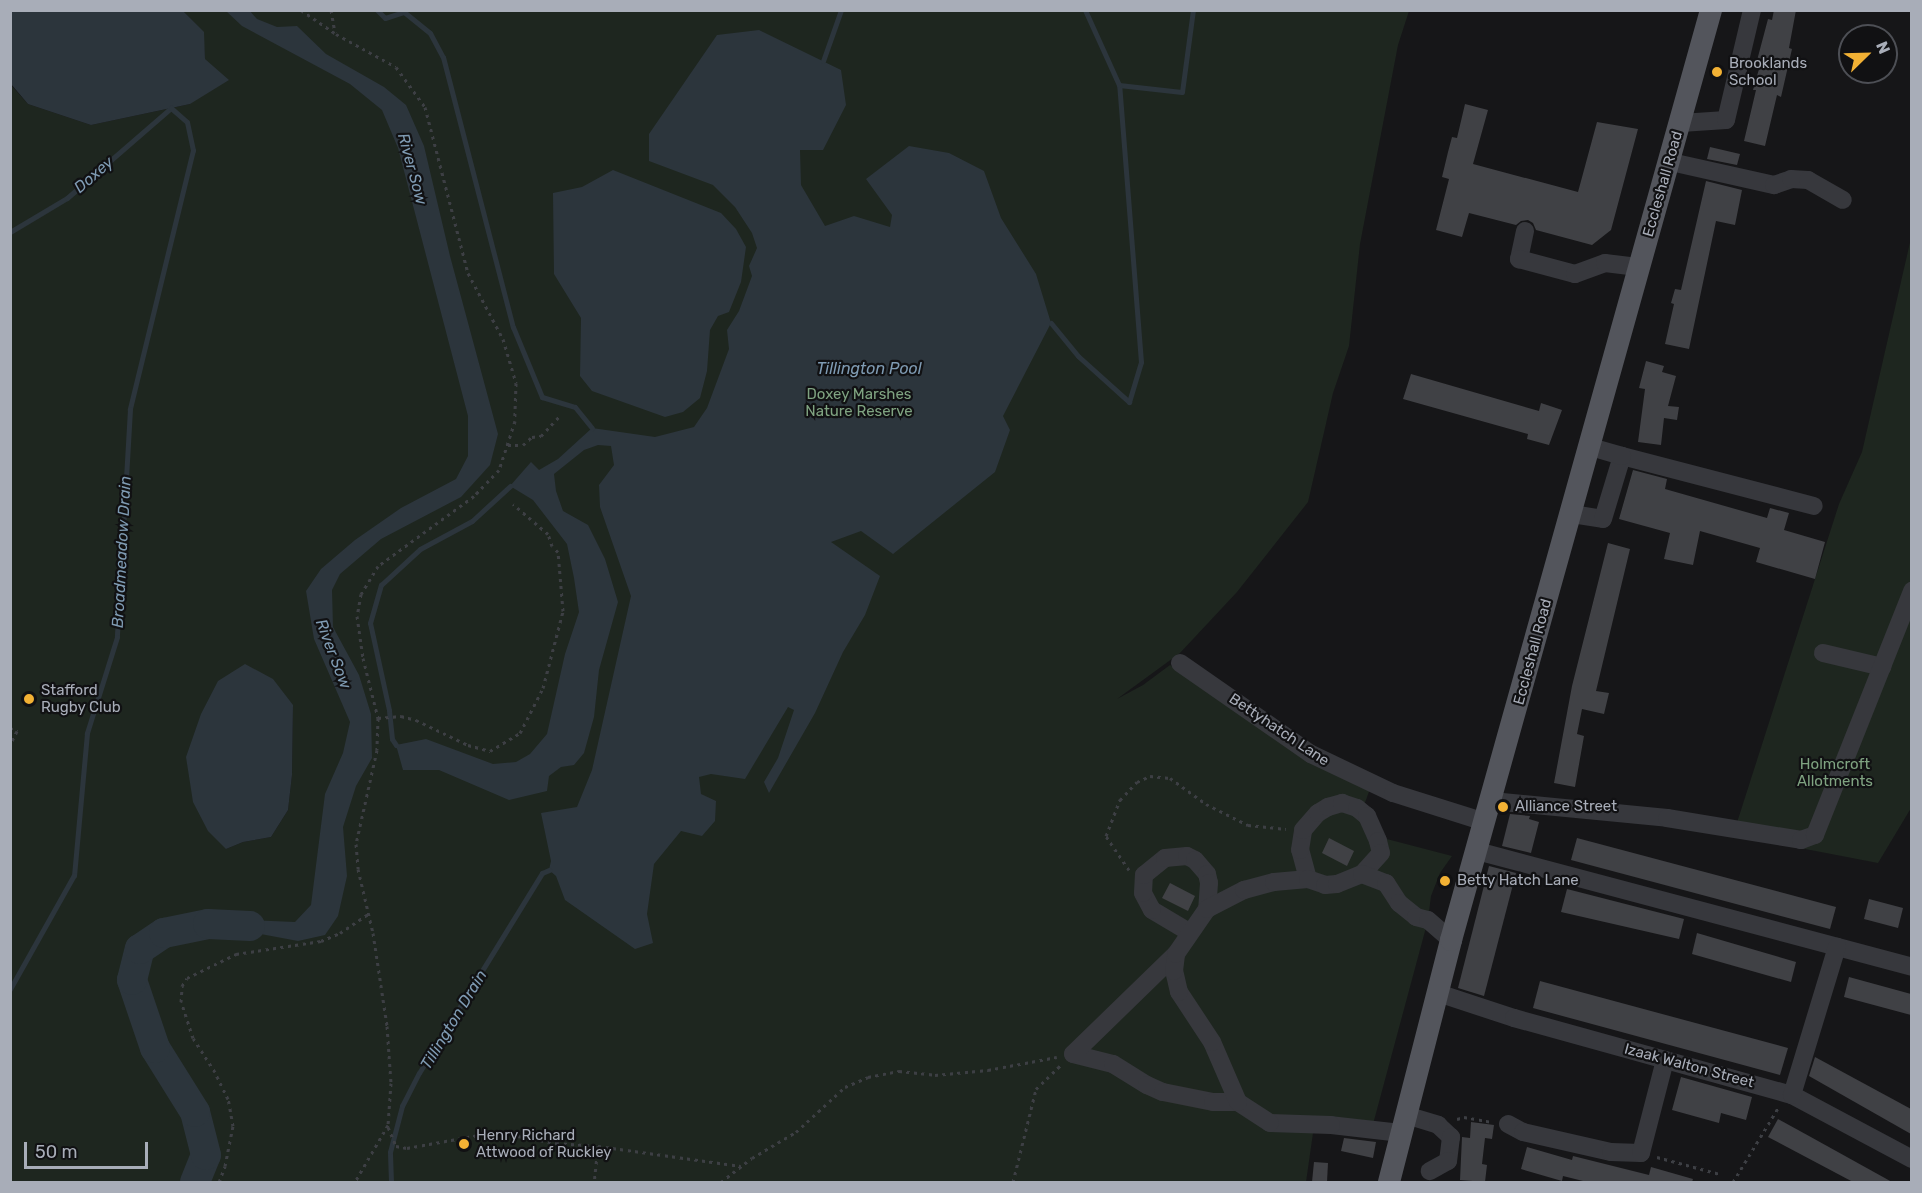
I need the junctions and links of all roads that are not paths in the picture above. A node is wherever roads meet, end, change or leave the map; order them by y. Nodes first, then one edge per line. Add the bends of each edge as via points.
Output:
1 (1711, 10) edge
2 (1752, 10) edge
3 (1681, 123) junction
4 (1671, 162) junction
5 (1843, 200) dead end
6 (1525, 231) dead end
7 (1638, 267) junction
8 (1591, 447) junction
9 (1622, 456) junction
10 (1814, 506) dead end
11 (1572, 514) junction
12 (1911, 591) edge
13 (1823, 653) dead end
14 (1180, 663) dead end
15 (1882, 667) junction
16 (1489, 811) junction
17 (1477, 850) junction
18 (1362, 874) junction
19 (1308, 879) junction
20 (1207, 909) junction
21 (1189, 932) junction
22 (1451, 940) junction
23 (1837, 947) junction
24 (1176, 954) junction
25 (1911, 967) edge
26 (1438, 993) junction
27 (1665, 1060) junction
28 (1791, 1095) junction
29 (1238, 1102) junction
30 (1404, 1124) junction
31 (1508, 1124) road end
32 (1911, 1159) edge
33 (1430, 1171) dead end
34 (1389, 1182) edge

1 - 3 main road, Eccleshall Road
2 - 3 street, Eccleshall Road via 1726,120
3 - 4 main road, Eccleshall Road
4 - 5 street via 1774,185 1791,179 1808,180
4 - 7 main road, Eccleshall Road
6 - 7 street via 1519,259 1575,274 1605,263
7 - 8 main road, Eccleshall Road
8 - 9 street
8 - 11 main road, Eccleshall Road
9 - 10 street
9 - 11 street via 1603,519
11 - 16 main road, Eccleshall Road
12 - 15 street, Bettyhatch Lane
13 - 15 street
14 - 16 street, Bettyhatch Lane via 1321,760 1392,793
15 - 16 street, Bettyhatch Lane via 1815,835 1801,840 1644,815
16 - 17 main road, Eccleshall Road
17 - 22 main road, Eccleshall Road
17 - 23 street
18 - 19 street via 1336,884 1324,885
18 - 19 street via 1381,853 1374,827 1357,808 1342,803 1318,813 1303,830 1300,850
18 - 22 street via 1386,883 1399,903
19 - 20 street via 1260,884
20 - 21 street
20 - 21 street via 1207,874 1195,860 1186,856 1165,858 1144,875 1143,893 1152,910
21 - 24 street
22 - 26 main road, Eccleshall Road
23 - 25 street
23 - 28 street
24 - 29 street via 1174,971 1179,992 1212,1042
24 - 29 street via 1073,1054 1113,1064 1163,1092 1213,1102
26 - 27 street, Izaak Walton Street
26 - 30 main road, Eccleshall Road
27 - 28 street, Izaak Walton Street
27 - 31 street via 1641,1153 1611,1152 1523,1132
28 - 32 street, Izaak Walton Street
29 - 30 street via 1270,1123
30 - 33 street via 1438,1125 1451,1137 1448,1161
30 - 34 main road, Eccleshall Road

